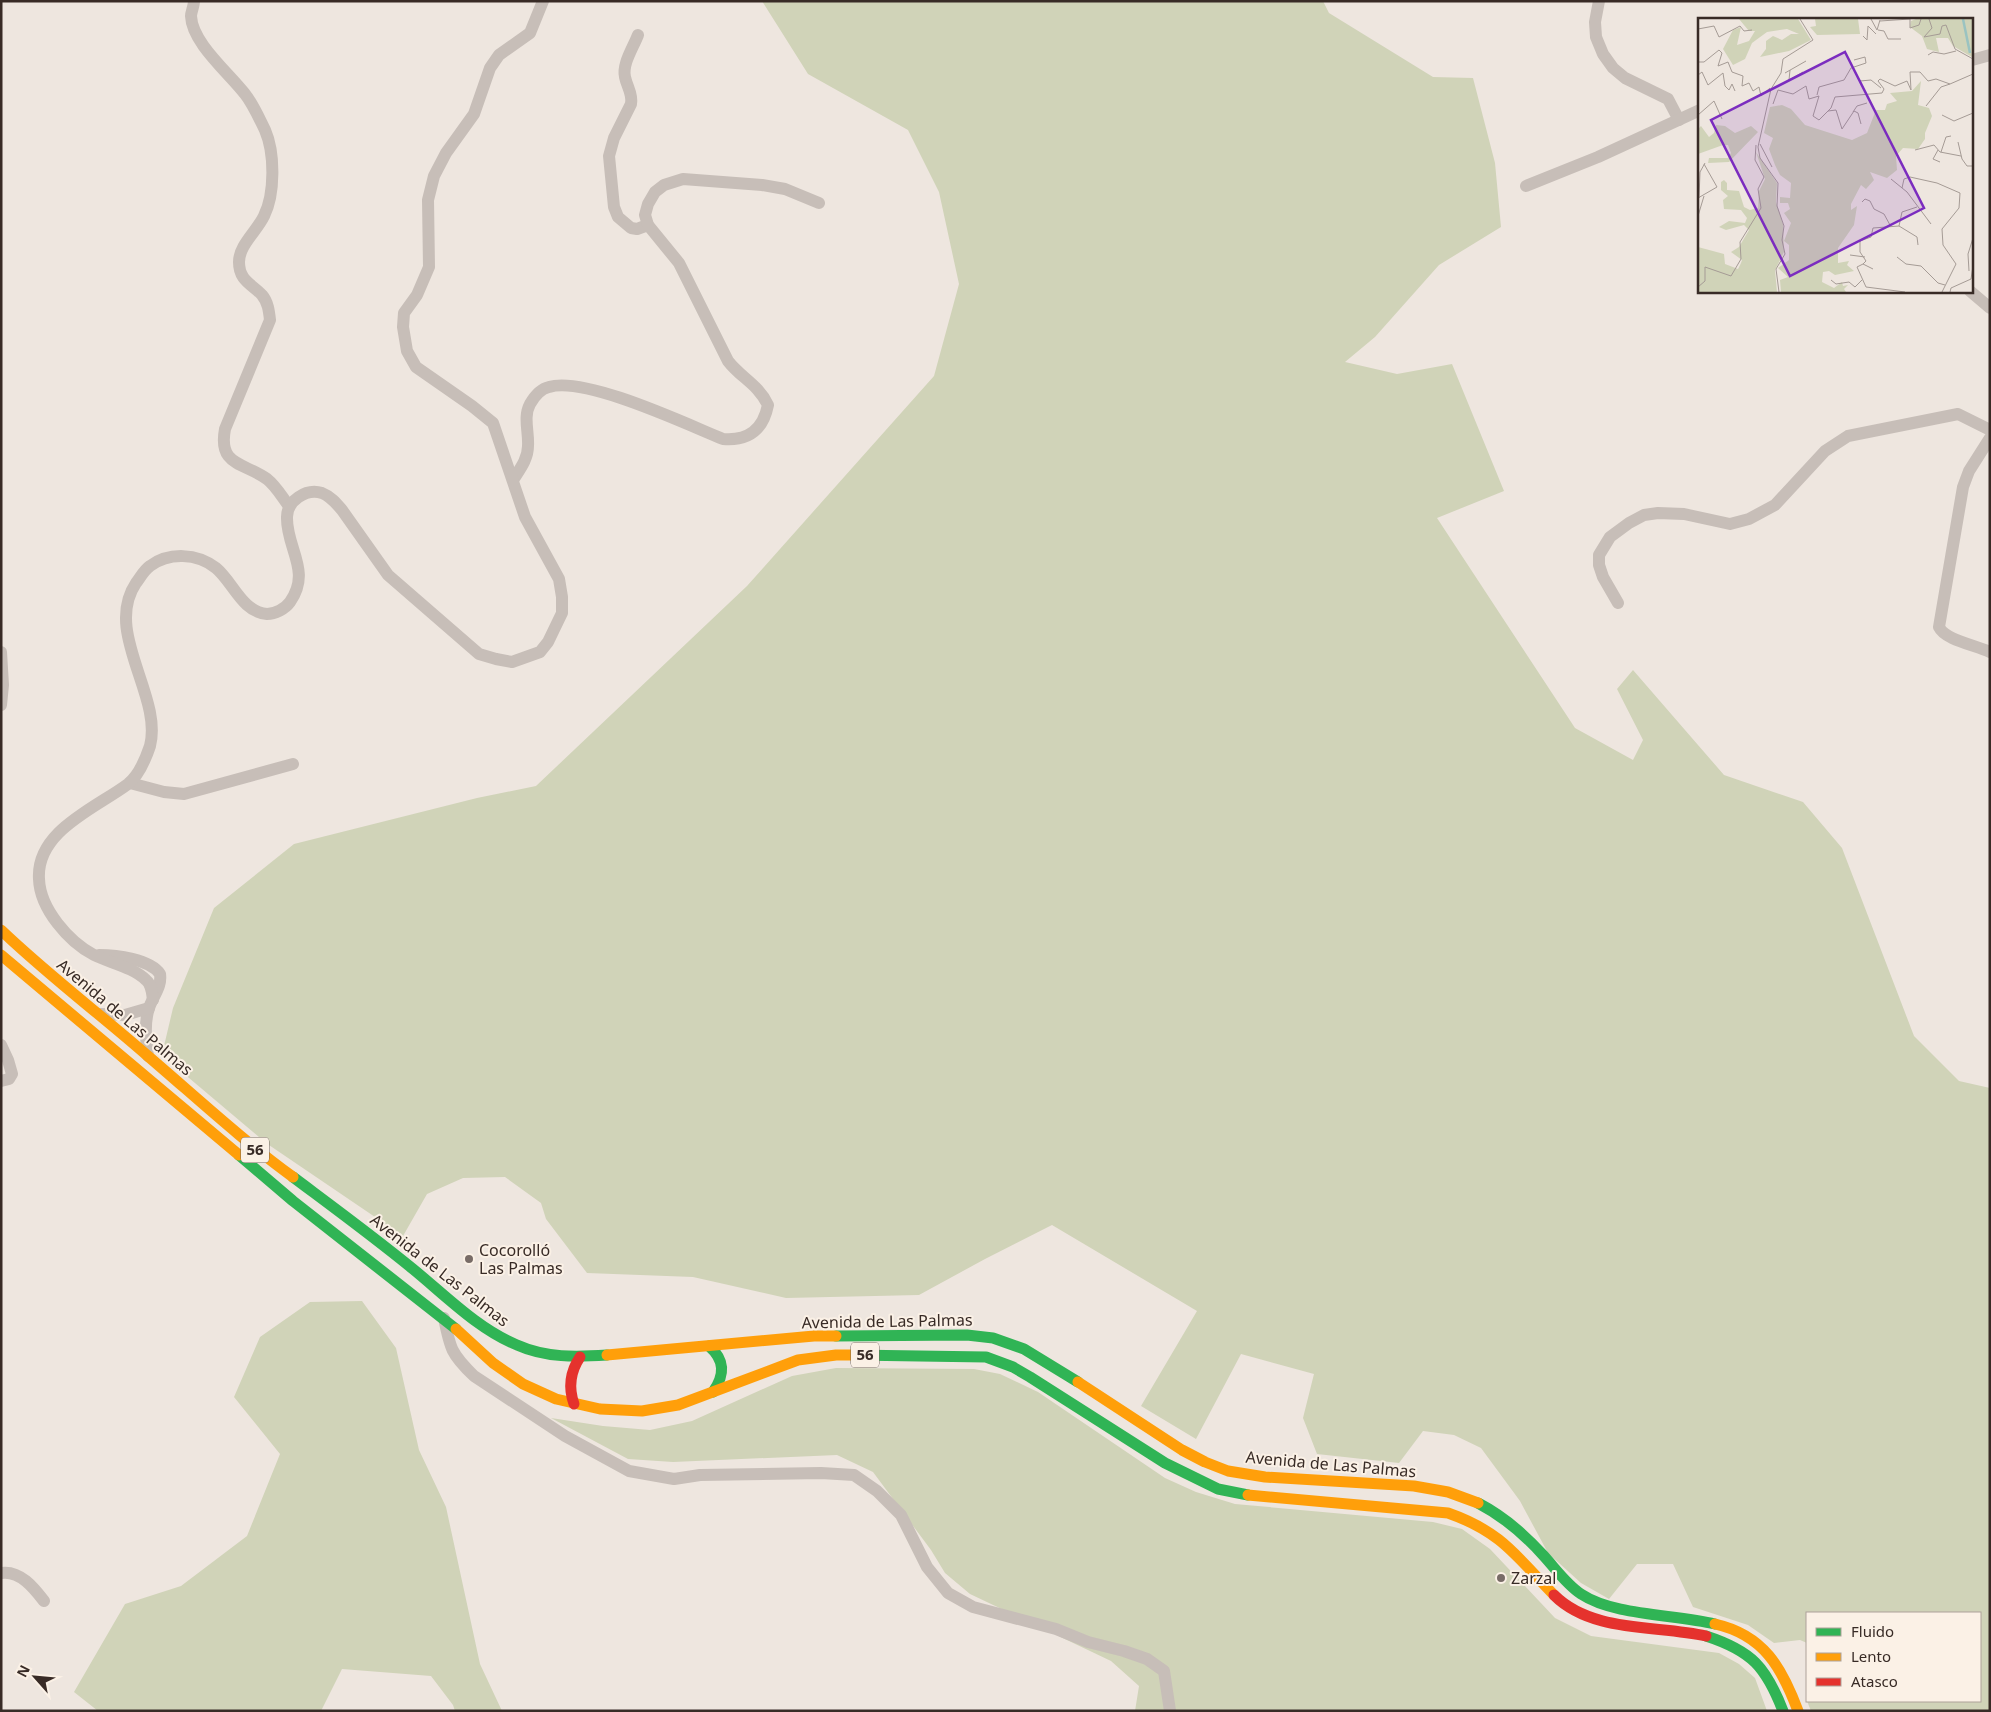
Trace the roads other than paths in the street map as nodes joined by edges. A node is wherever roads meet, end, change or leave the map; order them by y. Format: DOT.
graph roads {
  1 [pos="194,1"];
  2 [pos="543,1"];
  3 [pos="1599,1"];
  4 [pos="638,35"];
  5 [pos="1990,54"];
  6 [pos="1974,59"];
  7 [pos="1698,111"];
  8 [pos="1678,120"];
  9 [pos="1526,186"];
  10 [pos="819,203"];
  11 [pos="648,225"];
  12 [pos="1971,292"];
  13 [pos="1990,308"];
  14 [pos="1990,430"];
  15 [pos="1990,438"];
  16 [pos="513,480"];
  17 [pos="289,506"];
  18 [pos="1618,603"];
  19 [pos="1,652"];
  20 [pos="1990,652"];
  21 [pos="1,705"];
  22 [pos="292,764"];
  23 [pos="130,783"];
  24 [pos="1,930"];
  25 [pos="1,955"];
  26 [pos="151,1004"];
  27 [pos="100,1014"];
  28 [pos="1,1045"];
  29 [pos="148,1056"];
  30 [pos="1,1080"];
  31 [pos="444,1318"];
  32 [pos="709,1346"];
  33 [pos="580,1357"];
  34 [pos="713,1392"];
  35 [pos="574,1404"];
  36 [pos="1,1572"];
  37 [pos="44,1601"];
  38 [pos="1170,1711"];
  39 [pos="1783,1711"];
  40 [pos="1798,1711"];
  1 -- 17 [label="street"];
  2 -- 16 [label="street"];
  3 -- 8 [label="street"];
  4 -- 11 [label="street"];
  5 -- 6 [label="street"];
  7 -- 8 [label="street"];
  8 -- 9 [label="street"];
  10 -- 11 [label="street"];
  11 -- 16 [label="street"];
  12 -- 13 [label="street"];
  14 -- 18 [label="street"];
  15 -- 20 [label="street"];
  16 -- 17 [label="street"];
  17 -- 23 [label="street"];
  19 -- 21 [label="street"];
  22 -- 23 [label="street"];
  23 -- 26 [label="street"];
  24 -- 27 [label="main road, Avenida de Las Palmas / 56"];
  25 -- 31 [label="main road, Avenida de Las Palmas / 56"];
  26 -- 27 [label="street"];
  26 -- 29 [label="street"];
  27 -- 29 [label="main road, Avenida de Las Palmas / 56"];
  28 -- 30 [label="street"];
  29 -- 33 [label="main road, Avenida de Las Palmas / 56"];
  31 -- 35 [label="main road, Avenida de Las Palmas / 56"];
  31 -- 38 [label="street"];
  32 -- 33 [label="main road, Avenida de Las Palmas / 56"];
  32 -- 34 [label="main road"];
  32 -- 40 [label="main road, Avenida de Las Palmas / 56"];
  33 -- 35 [label="main road"];
  34 -- 35 [label="main road, Avenida de Las Palmas / 56"];
  34 -- 39 [label="main road, Avenida de Las Palmas / 56"];
  36 -- 37 [label="street"];
}
